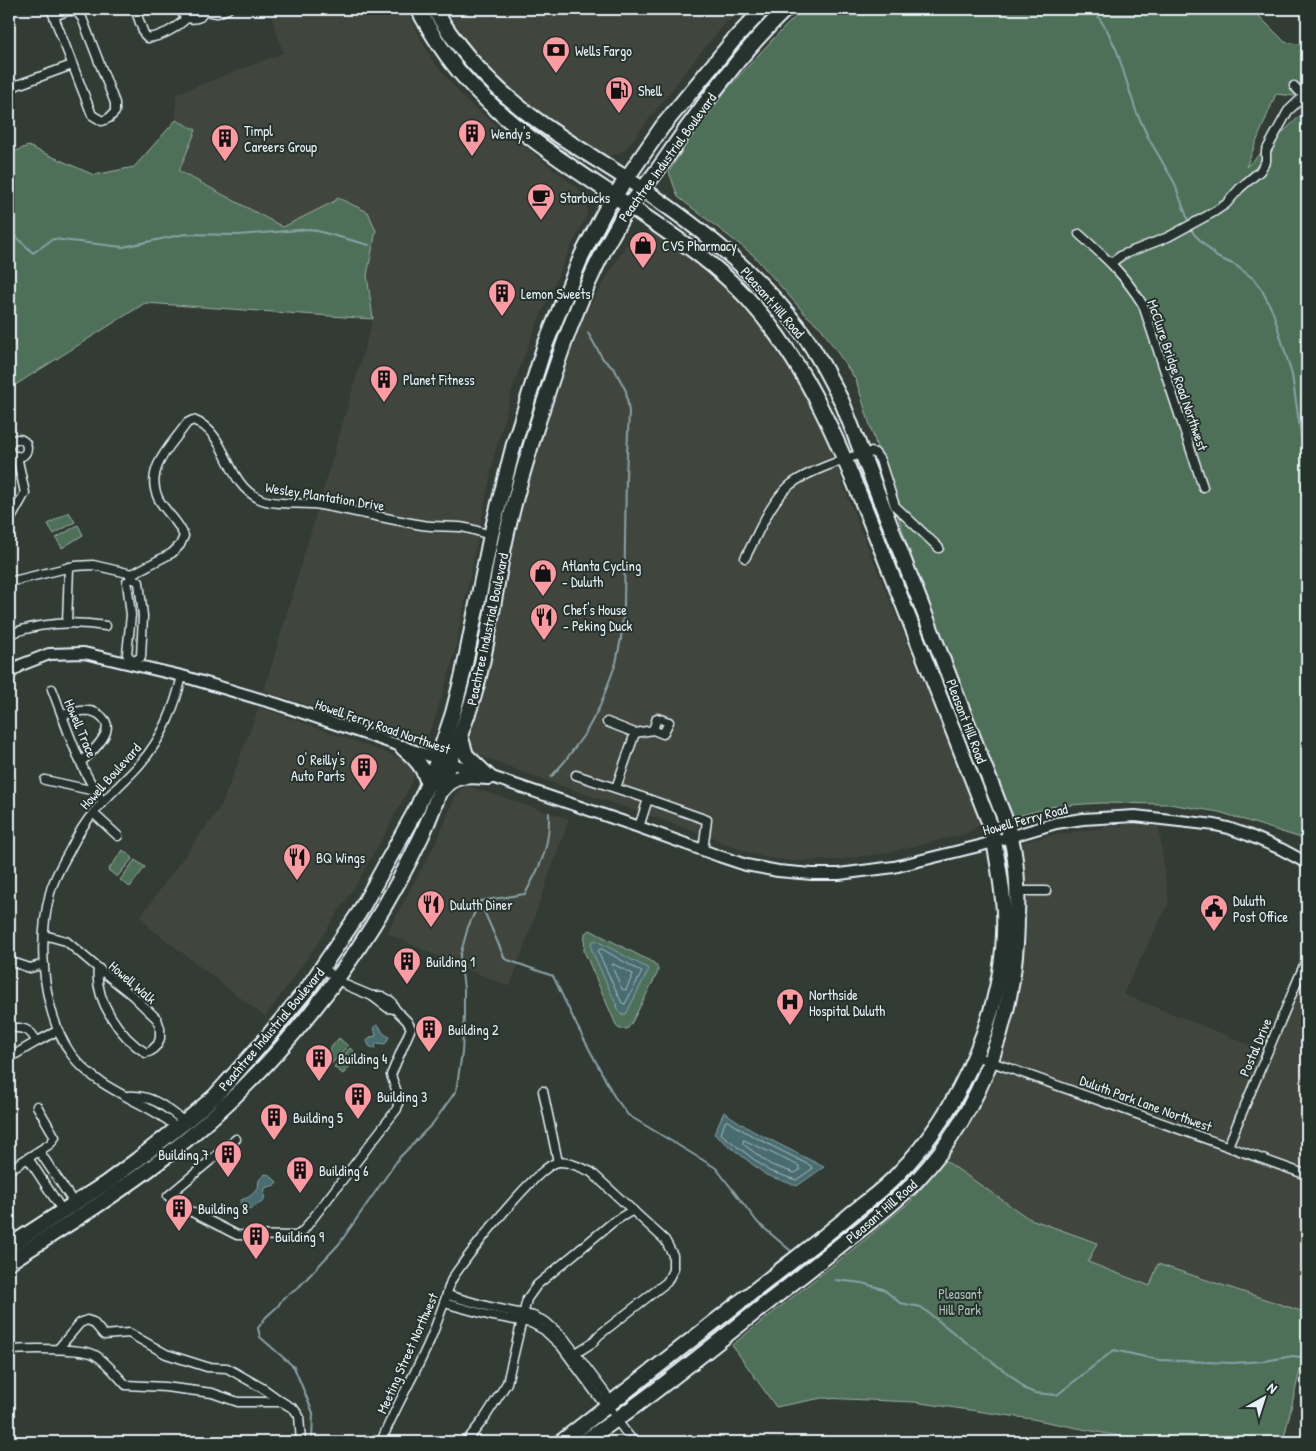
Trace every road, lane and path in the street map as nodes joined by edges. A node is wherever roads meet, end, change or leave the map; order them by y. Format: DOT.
graph roads {
  1 [pos="135,9"];
  2 [pos="180,9"];
  3 [pos="228,9"];
  4 [pos="418,9"];
  5 [pos="434,9"];
  6 [pos="763,9"];
  7 [pos="786,9"];
  8 [pos="206,10"];
  9 [pos="52,13"];
  10 [pos="187,18"];
  11 [pos="72,65"];
  12 [pos="1294,86"];
  13 [pos="9,88"];
  14 [pos="1306,96"];
  15 [pos="627,178"];
  16 [pos="643,189"];
  17 [pos="614,195"];
  18 [pos="630,206"];
  19 [pos="1080,234"];
  20 [pos="1111,263"];
  21 [pos="862,454"];
  22 [pos="17,456"];
  23 [pos="845,460"];
  24 [pos="1203,487"];
  25 [pos="9,522"];
  26 [pos="491,535"];
  27 [pos="506,539"];
  28 [pos="939,548"];
  29 [pos="746,558"];
  30 [pos="69,567"];
  31 [pos="132,576"];
  32 [pos="9,582"];
  33 [pos="68,623"];
  34 [pos="106,626"];
  35 [pos="130,628"];
  36 [pos="143,628"];
  37 [pos="9,634"];
  38 [pos="132,663"];
  39 [pos="9,674"];
  40 [pos="182,676"];
  41 [pos="52,689"];
  42 [pos="62,715"];
  43 [pos="608,722"];
  44 [pos="653,730"];
  45 [pos="635,733"];
  46 [pos="460,735"];
  47 [pos="403,748"];
  48 [pos="444,761"];
  49 [pos="81,762"];
  50 [pos="576,775"];
  51 [pos="489,777"];
  52 [pos="45,780"];
  53 [pos="428,784"];
  54 [pos="616,788"];
  55 [pos="95,791"];
  56 [pos="438,795"];
  57 [pos="648,799"];
  58 [pos="103,802"];
  59 [pos="93,813"];
  60 [pos="639,827"];
  61 [pos="118,836"];
  62 [pos="1010,836"];
  63 [pos="994,841"];
  64 [pos="703,850"];
  65 [pos="1307,863"];
  66 [pos="746,864"];
  67 [pos="1018,891"];
  68 [pos="1046,892"];
  69 [pos="44,935"];
  70 [pos="1307,958"];
  71 [pos="9,961"];
  72 [pos="44,964"];
  73 [pos="98,968"];
  74 [pos="322,968"];
  75 [pos="336,978"];
  76 [pos="9,1028"];
  77 [pos="59,1030"];
  78 [pos="36,1042"];
  79 [pos="975,1056"];
  80 [pos="9,1058"];
  81 [pos="991,1062"];
  82 [pos="543,1091"];
  83 [pos="37,1106"];
  84 [pos="187,1130"];
  85 [pos="236,1139"];
  86 [pos="1228,1146"];
  87 [pos="39,1151"];
  88 [pos="28,1158"];
  89 [pos="558,1162"];
  90 [pos="9,1170"];
  91 [pos="1307,1175"];
  92 [pos="68,1206"];
  93 [pos="634,1210"];
  94 [pos="9,1246"];
  95 [pos="9,1262"];
  96 [pos="445,1299"];
  97 [pos="522,1318"];
  98 [pos="58,1350"];
  99 [pos="9,1351"];
  100 [pos="576,1353"];
  101 [pos="282,1402"];
  102 [pos="609,1404"];
  103 [pos="616,1420"];
  104 [pos="301,1442"];
  105 [pos="381,1442"];
  106 [pos="466,1442"];
  107 [pos="561,1442"];
  108 [pos="583,1442"];
  109 [pos="634,1442"];
  1 -- 10 [label="street"];
  2 -- 10 [label="street"];
  3 -- 8 [label="street"];
  4 -- 17 [label="highway, Pleasant Hill Road"];
  5 -- 15 [label="highway, Pleasant Hill Road"];
  6 -- 15 [label="highway, Peachtree Industrial Boulevard"];
  7 -- 16 [label="highway, Peachtree Industrial Boulevard"];
  8 -- 10 [label="street"];
  9 -- 11 [label="street"];
  9 -- 11 [label="street"];
  11 -- 13 [label="street"];
  12 -- 14 [label="street"];
  14 -- 20 [label="street"];
  15 -- 16 [label="highway, Pleasant Hill Road"];
  15 -- 17 [label="highway, Peachtree Industrial Boulevard"];
  16 -- 18 [label="highway, Peachtree Industrial Boulevard"];
  16 -- 21 [label="highway, Pleasant Hill Road"];
  17 -- 18 [label="highway, Pleasant Hill Road"];
  17 -- 26 [label="highway, Peachtree Industrial Boulevard"];
  18 -- 23 [label="highway, Pleasant Hill Road"];
  18 -- 27 [label="highway, Peachtree Industrial Boulevard"];
  19 -- 20 [label="street, McClure Bridge Road Northwest"];
  20 -- 24 [label="street, McClure Bridge Road Northwest"];
  21 -- 23 [label="street"];
  21 -- 28 [label="street"];
  21 -- 62 [label="highway, Pleasant Hill Road"];
  22 -- 25 [label="street"];
  23 -- 29 [label="street"];
  23 -- 63 [label="highway, Pleasant Hill Road"];
  26 -- 27 [label="street"];
  26 -- 31 [label="street, Wesley Plantation Drive"];
  26 -- 48 [label="highway, Peachtree Industrial Boulevard"];
  27 -- 46 [label="highway, Peachtree Industrial Boulevard"];
  30 -- 31 [label="street"];
  30 -- 32 [label="street"];
  30 -- 33 [label="street"];
  31 -- 35 [label="street"];
  31 -- 36 [label="street"];
  33 -- 34 [label="street"];
  33 -- 37 [label="street"];
  35 -- 36 [label="street"];
  35 -- 38 [label="street"];
  36 -- 38 [label="street"];
  38 -- 39 [label="street, Howell Ferry Road Northwest"];
  38 -- 40 [label="street, Howell Ferry Road Northwest"];
  40 -- 47 [label="street, Howell Ferry Road Northwest"];
  40 -- 58 [label="street, Howell Boulevard"];
  41 -- 42 [label="street, Howell Trace"];
  42 -- 49 [label="street, Howell Trace"];
  42 -- 49 [label="street"];
  43 -- 45 [label="street"];
  44 -- 45 [label="street"];
  45 -- 54 [label="street"];
  46 -- 48 [label="highway, Peachtree Industrial Boulevard"];
  46 -- 51 [label="highway"];
  47 -- 48 [label="street, Howell Ferry Road Northwest"];
  47 -- 53 [label="highway"];
  48 -- 51 [label="street, Howell Ferry Road Northwest"];
  48 -- 53 [label="highway, Peachtree Industrial Boulevard"];
  48 -- 56 [label="highway, Peachtree Industrial Boulevard"];
  49 -- 55 [label="street, Howell Trace"];
  50 -- 54 [label="street"];
  51 -- 56 [label="highway"];
  51 -- 60 [label="street, Howell Ferry Road Northwest"];
  52 -- 55 [label="street"];
  53 -- 74 [label="highway, Peachtree Industrial Boulevard"];
  54 -- 57 [label="street"];
  55 -- 58 [label="street, Howell Trace"];
  56 -- 75 [label="highway, Peachtree Industrial Boulevard"];
  57 -- 60 [label="street"];
  57 -- 64 [label="street"];
  58 -- 59 [label="street, Howell Boulevard"];
  59 -- 61 [label="street"];
  59 -- 69 [label="street, Howell Boulevard"];
  60 -- 64 [label="street, Howell Ferry Road Northwest"];
  62 -- 63 [label="street, Howell Ferry Road"];
  62 -- 65 [label="street, Howell Ferry Road"];
  62 -- 67 [label="highway, Pleasant Hill Road"];
  63 -- 66 [label="street, Howell Ferry Road"];
  63 -- 79 [label="highway, Pleasant Hill Road"];
  64 -- 66 [label="street, Howell Ferry Road Northwest"];
  67 -- 68 [label="street"];
  67 -- 81 [label="highway, Pleasant Hill Road"];
  69 -- 72 [label="street, Howell Boulevard"];
  69 -- 73 [label="street, Howell Walk"];
  70 -- 86 [label="street, Postal Drive"];
  71 -- 72 [label="street"];
  72 -- 77 [label="street, Howell Boulevard"];
  73 -- 73 [label="street, Howell Walk"];
  74 -- 75 [label="street"];
  74 -- 84 [label="highway, Peachtree Industrial Boulevard"];
  75 -- 84 [label="highway, Peachtree Industrial Boulevard"];
  75 -- 85 [label="street"];
  76 -- 78 [label="street"];
  77 -- 78 [label="street"];
  77 -- 84 [label="street, Howell Boulevard"];
  78 -- 80 [label="street"];
  79 -- 81 [label="street, Duluth Park Lane Northwest"];
  79 -- 102 [label="highway, Pleasant Hill Road"];
  81 -- 86 [label="street, Duluth Park Lane Northwest"];
  81 -- 103 [label="highway, Pleasant Hill Road"];
  82 -- 89 [label="street"];
  83 -- 87 [label="street"];
  84 -- 92 [label="highway, Peachtree Industrial Boulevard"];
  84 -- 95 [label="highway, Peachtree Industrial Boulevard"];
  86 -- 91 [label="street, Duluth Park Lane Northwest"];
  87 -- 88 [label="street"];
  87 -- 92 [label="street"];
  88 -- 90 [label="street"];
  88 -- 92 [label="street"];
  89 -- 93 [label="street"];
  89 -- 96 [label="street, Meeting Street Northwest"];
  92 -- 94 [label="highway, Peachtree Industrial Boulevard"];
  93 -- 97 [label="street"];
  93 -- 100 [label="street"];
  96 -- 97 [label="street"];
  96 -- 105 [label="street, Meeting Street Northwest"];
  97 -- 100 [label="street"];
  97 -- 102 [label="street"];
  97 -- 106 [label="street"];
  98 -- 99 [label="street"];
  98 -- 101 [label="street"];
  98 -- 101 [label="street"];
  100 -- 102 [label="street"];
  101 -- 104 [label="street"];
  102 -- 103 [label="street"];
  102 -- 107 [label="highway, Pleasant Hill Road"];
  103 -- 108 [label="highway, Pleasant Hill Road"];
  103 -- 109 [label="street"];
}
